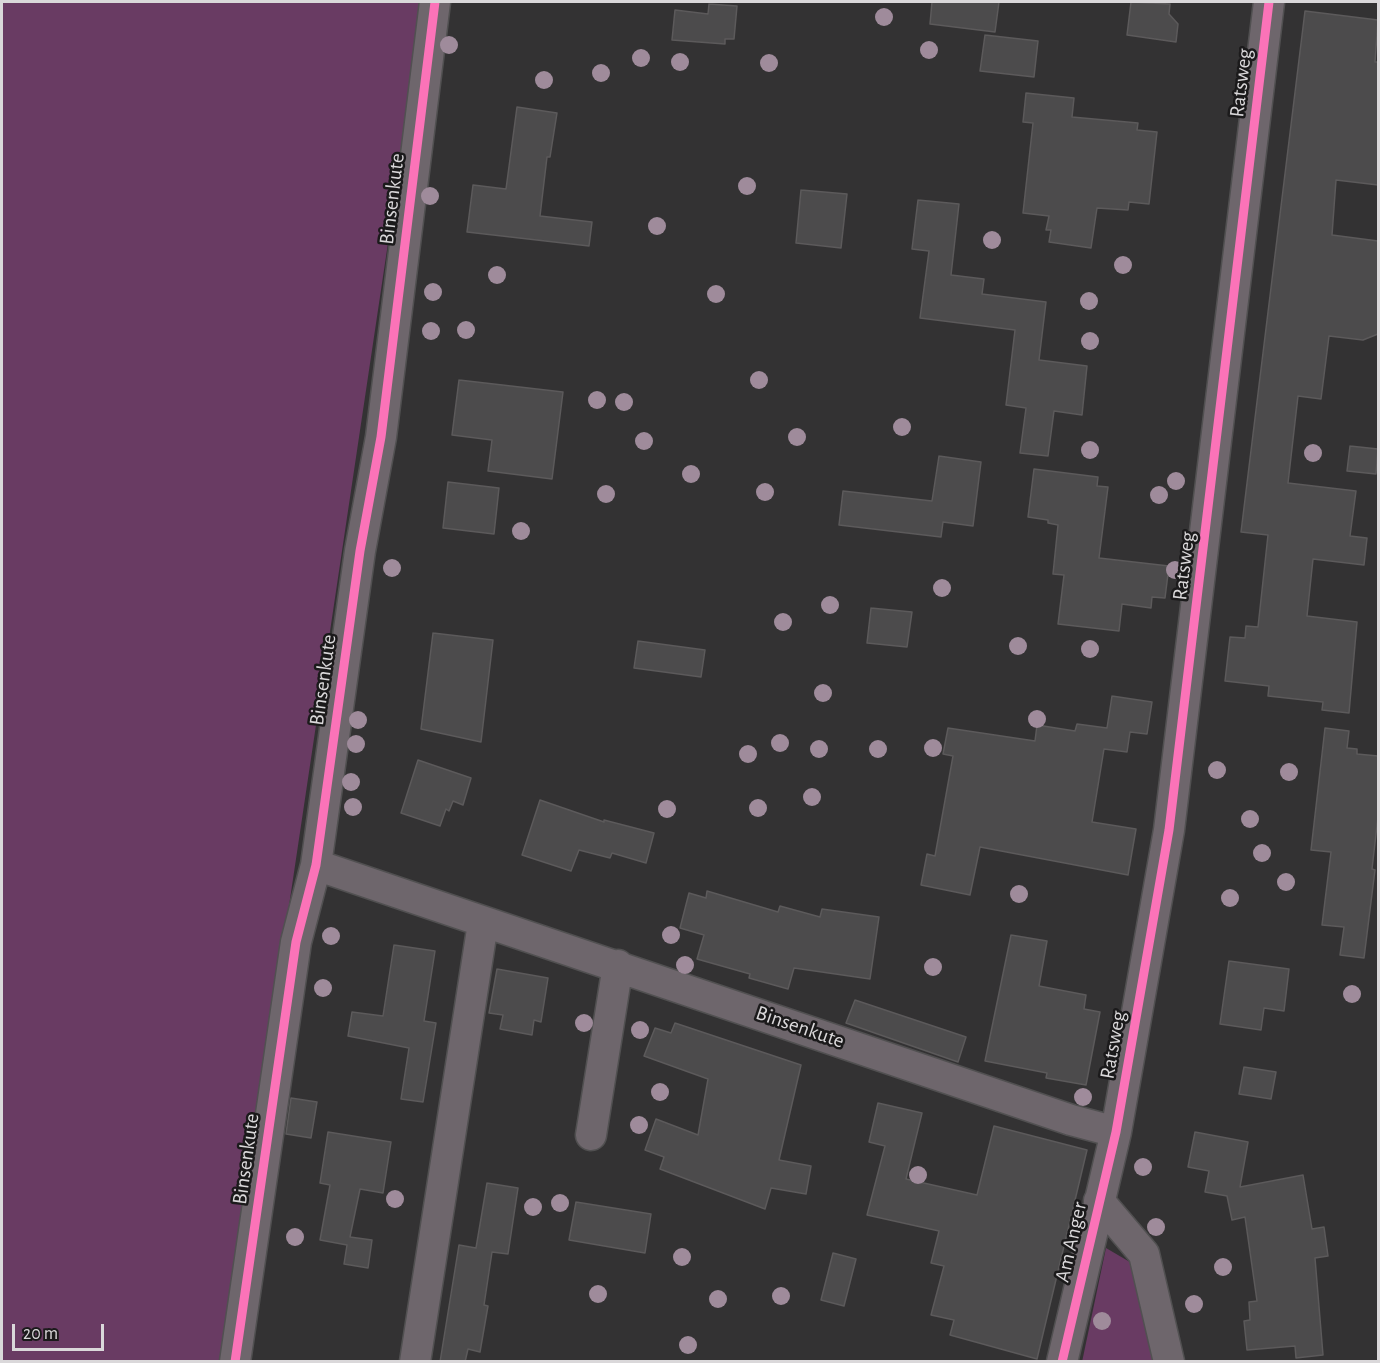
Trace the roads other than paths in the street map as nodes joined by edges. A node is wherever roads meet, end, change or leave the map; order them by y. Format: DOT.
graph roads {
  1 [pos="435,2"];
  2 [pos="1269,2"];
  3 [pos="316,865"];
  4 [pos="483,923"];
  5 [pos="618,965"];
  6 [pos="1116,1132"];
  7 [pos="591,1135"];
  8 [pos="1099,1201"];
  9 [pos="235,1362"];
  10 [pos="415,1362"];
  11 [pos="1062,1362"];
  12 [pos="1169,1362"];
  1 -- 3 [label="street, Binsenkute"];
  2 -- 6 [label="street, Ratsweg"];
  3 -- 4 [label="street, Binsenkute"];
  3 -- 9 [label="street, Binsenkute"];
  4 -- 5 [label="street, Binsenkute"];
  4 -- 10 [label="street"];
  5 -- 6 [label="street, Binsenkute"];
  5 -- 7 [label="street"];
  6 -- 8 [label="street, Am Anger"];
  8 -- 11 [label="street, Am Anger"];
  8 -- 12 [label="street, Am Anger"];
}
